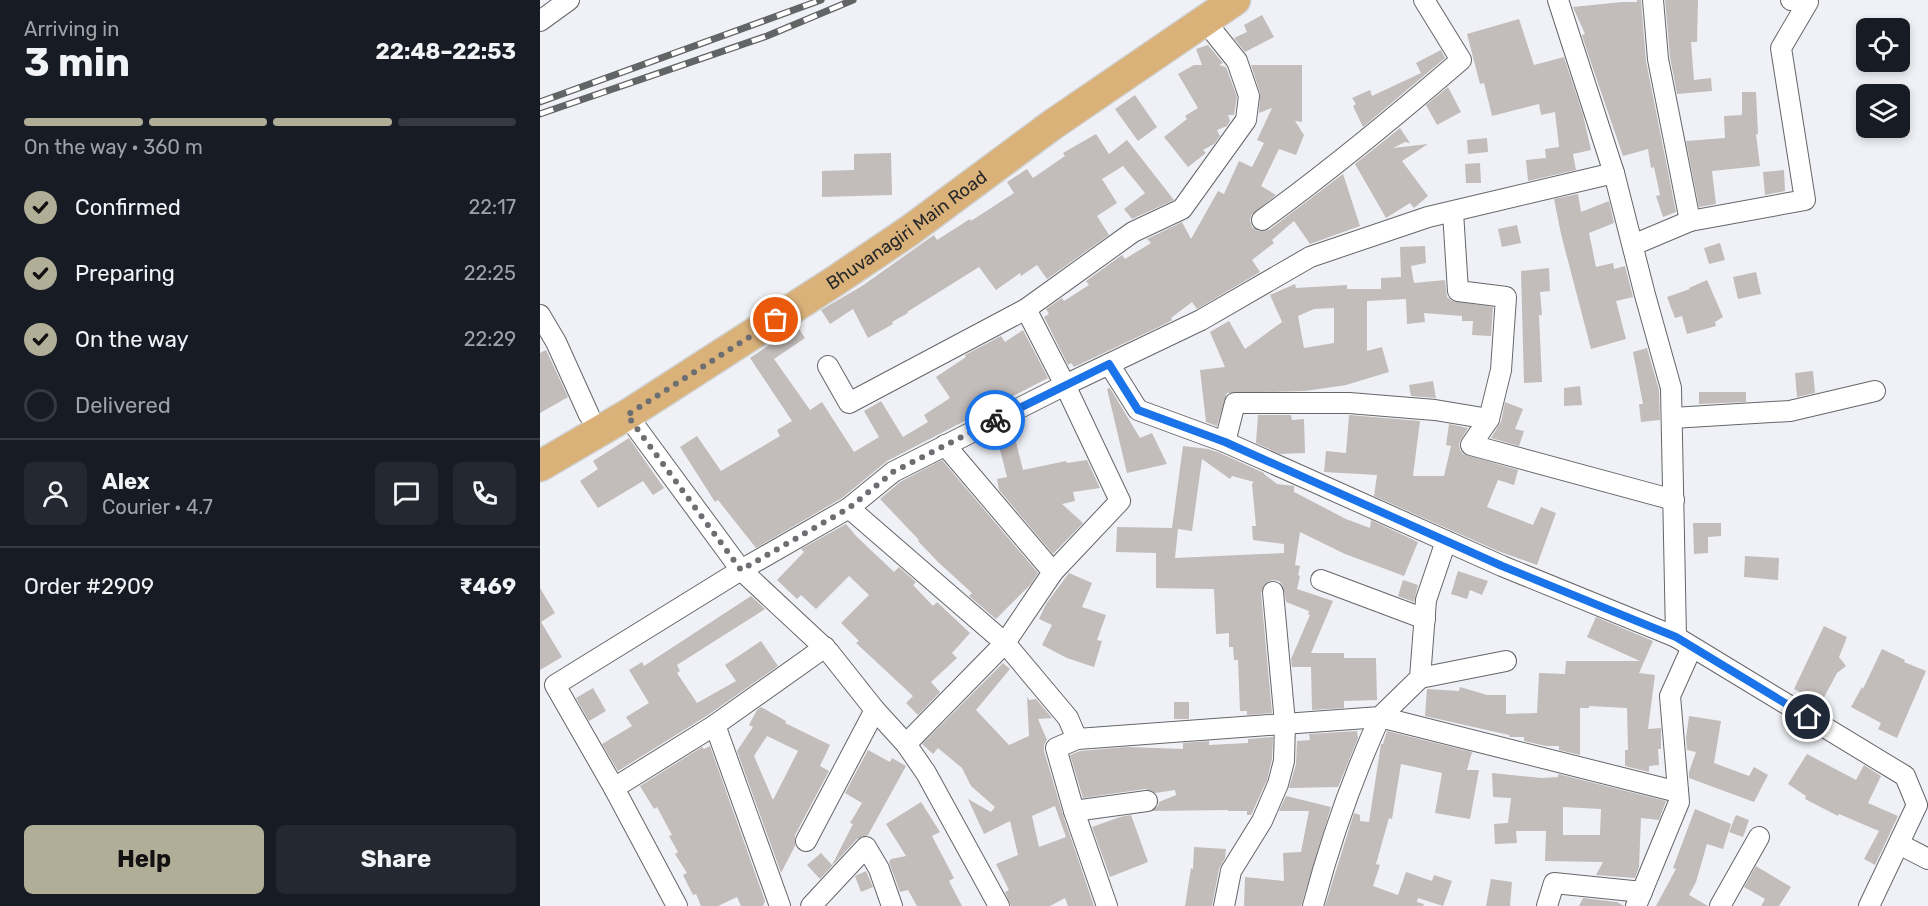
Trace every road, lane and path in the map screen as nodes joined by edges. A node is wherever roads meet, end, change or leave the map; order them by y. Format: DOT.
graph roads {
  1 [pos="568,0"];
  2 [pos="1235,0"];
  3 [pos="1424,0"];
  4 [pos="1558,0"];
  5 [pos="1653,0"];
  6 [pos="1791,0"];
  7 [pos="1206,10"];
  8 [pos="540,21"];
  9 [pos="1614,173"];
  10 [pos="1453,212"];
  11 [pos="1262,220"];
  12 [pos="1690,221"];
  13 [pos="1632,245"];
  14 [pos="1026,309"];
  15 [pos="540,315"];
  16 [pos="1109,364"];
  17 [pos="828,366"];
  18 [pos="1065,385"];
  19 [pos="1875,391"];
  20 [pos="589,415"];
  21 [pos="627,415"];
  22 [pos="1672,418"];
  23 [pos="1489,419"];
  24 [pos="1225,442"];
  25 [pos="540,444"];
  26 [pos="945,445"];
  27 [pos="540,466"];
  28 [pos="1674,500"];
  29 [pos="849,508"];
  30 [pos="1446,541"];
  31 [pos="741,570"];
  32 [pos="1053,572"];
  33 [pos="1321,580"];
  34 [pos="1273,592"];
  35 [pos="1425,618"];
  36 [pos="1684,642"];
  37 [pos="1005,643"];
  38 [pos="825,647"];
  39 [pos="1506,661"];
  40 [pos="1420,678"];
  41 [pos="548,687"];
  42 [pos="875,710"];
  43 [pos="1380,717"];
  44 [pos="1285,723"];
  45 [pos="716,725"];
  46 [pos="1077,739"];
  47 [pos="906,744"];
  48 [pos="614,788"];
  49 [pos="1678,792"];
  50 [pos="1147,801"];
  51 [pos="1074,811"];
  52 [pos="1759,837"];
  53 [pos="806,842"];
  54 [pos="1899,844"];
  55 [pos="1928,859"];
  56 [pos="1641,901"];
  57 [pos="677,906"];
  58 [pos="780,906"];
  59 [pos="811,906"];
  60 [pos="892,906"];
  61 [pos="999,906"];
  62 [pos="1107,906"];
  63 [pos="1224,906"];
  64 [pos="1313,906"];
  65 [pos="1547,906"];
  66 [pos="1720,906"];
  67 [pos="1869,906"];
  1 -- 8 [label="street"];
  2 -- 7 [label="main road, Bhuvanagiri Main Road"];
  3 -- 11 [label="street"];
  4 -- 9 [label="street"];
  5 -- 12 [label="street"];
  6 -- 12 [label="street"];
  7 -- 14 [label="street"];
  7 -- 20 [label="main road, Bhuvanagiri Main Road"];
  7 -- 21 [label="main road, Bhuvanagiri Main Road"];
  9 -- 10 [label="street"];
  9 -- 13 [label="street"];
  10 -- 16 [label="street"];
  10 -- 23 [label="street"];
  12 -- 13 [label="street"];
  13 -- 22 [label="street"];
  14 -- 17 [label="street"];
  14 -- 18 [label="street"];
  15 -- 20 [label="street"];
  16 -- 18 [label="street"];
  16 -- 24 [label="street"];
  18 -- 26 [label="street"];
  18 -- 32 [label="street"];
  19 -- 22 [label="street"];
  20 -- 25 [label="main road, Bhuvanagiri Main Road"];
  21 -- 27 [label="main road, Bhuvanagiri Main Road"];
  21 -- 31 [label="street"];
  22 -- 28 [label="street"];
  23 -- 24 [label="street"];
  23 -- 28 [label="street"];
  24 -- 30 [label="street"];
  26 -- 29 [label="street"];
  26 -- 32 [label="street"];
  28 -- 36 [label="street"];
  29 -- 31 [label="street"];
  29 -- 37 [label="street"];
  30 -- 35 [label="street"];
  30 -- 36 [label="street"];
  31 -- 38 [label="street"];
  31 -- 41 [label="street"];
  32 -- 37 [label="street"];
  33 -- 35 [label="street"];
  34 -- 44 [label="street"];
  35 -- 40 [label="street"];
  36 -- 49 [label="street"];
  36 -- 54 [label="street"];
  37 -- 46 [label="street"];
  37 -- 47 [label="street"];
  38 -- 42 [label="street"];
  38 -- 45 [label="street"];
  39 -- 40 [label="street"];
  40 -- 43 [label="street"];
  41 -- 48 [label="street"];
  42 -- 47 [label="street"];
  42 -- 53 [label="street"];
  43 -- 44 [label="street"];
  43 -- 49 [label="street"];
  43 -- 64 [label="street"];
  44 -- 46 [label="street"];
  44 -- 63 [label="street"];
  45 -- 48 [label="street"];
  45 -- 58 [label="street"];
  46 -- 51 [label="street"];
  47 -- 61 [label="street"];
  48 -- 57 [label="street"];
  49 -- 56 [label="street"];
  50 -- 51 [label="street"];
  51 -- 62 [label="street"];
  52 -- 66 [label="street"];
  54 -- 55 [label="street"];
  54 -- 67 [label="street"];
  56 -- 65 [label="street"];
  59 -- 60 [label="street"];
}
